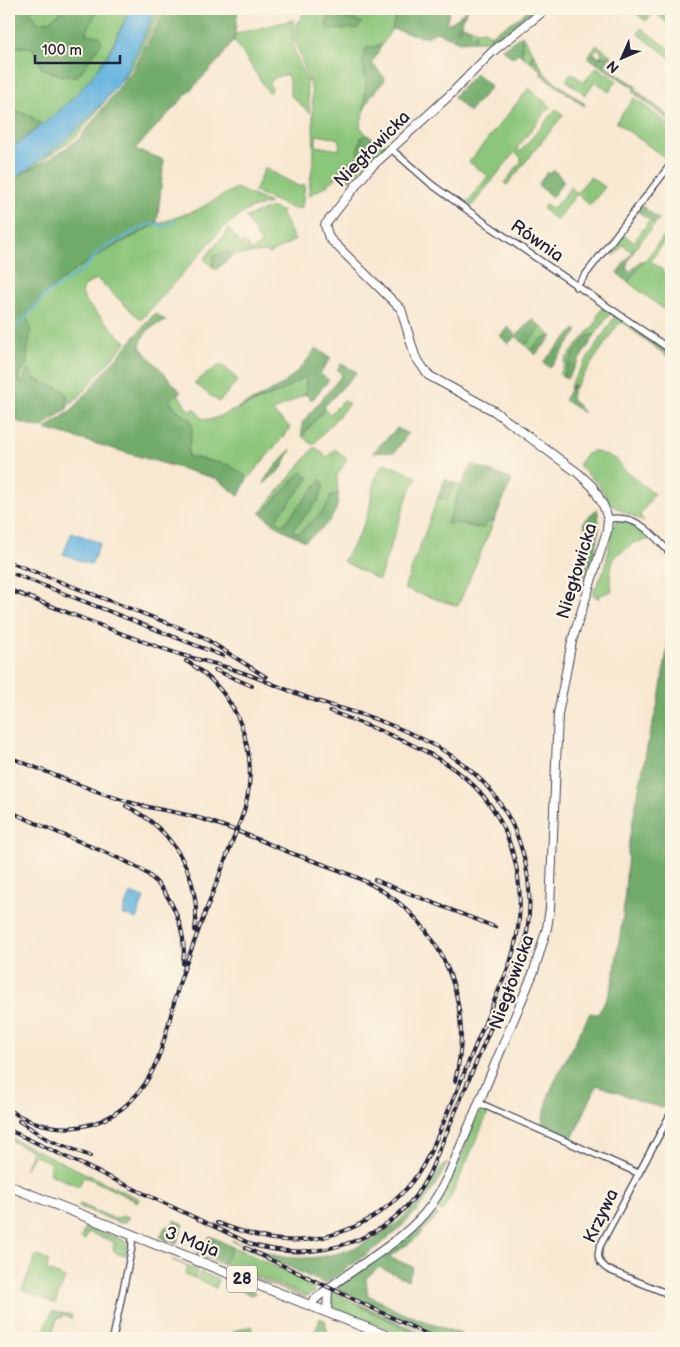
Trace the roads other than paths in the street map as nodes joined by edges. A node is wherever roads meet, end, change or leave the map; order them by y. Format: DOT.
graph roads {
  1 [pos="546,9"];
  2 [pos="390,148"];
  3 [pos="671,164"];
  4 [pos="576,287"];
  5 [pos="671,350"];
  6 [pos="608,519"];
  7 [pos="670,551"];
  8 [pos="479,1103"];
  9 [pos="671,1113"];
  10 [pos="638,1173"];
  11 [pos="9,1187"];
  12 [pos="132,1236"];
  13 [pos="328,1290"];
  14 [pos="671,1295"];
  15 [pos="309,1304"];
  16 [pos="327,1312"];
  17 [pos="113,1338"];
  18 [pos="392,1338"];
  1 -- 2 [label="street, Niegłowicka"];
  2 -- 4 [label="street, Równia"];
  2 -- 6 [label="street, Niegłowicka"];
  3 -- 4 [label="street"];
  4 -- 5 [label="street, Równia"];
  6 -- 7 [label="street"];
  6 -- 8 [label="street, Niegłowicka"];
  8 -- 10 [label="street"];
  8 -- 13 [label="street, Niegłowicka"];
  9 -- 10 [label="street, Krzywa"];
  10 -- 14 [label="street, Krzywa"];
  11 -- 12 [label="main road, 3 Maja / 28"];
  12 -- 15 [label="main road, 3 Maja / 28"];
  12 -- 17 [label="street"];
  13 -- 15 [label="street, Niegłowicka"];
  13 -- 16 [label="street"];
  15 -- 16 [label="main road, 3 Maja / 28"];
  16 -- 18 [label="main road, 3 Maja / 28"];
}
